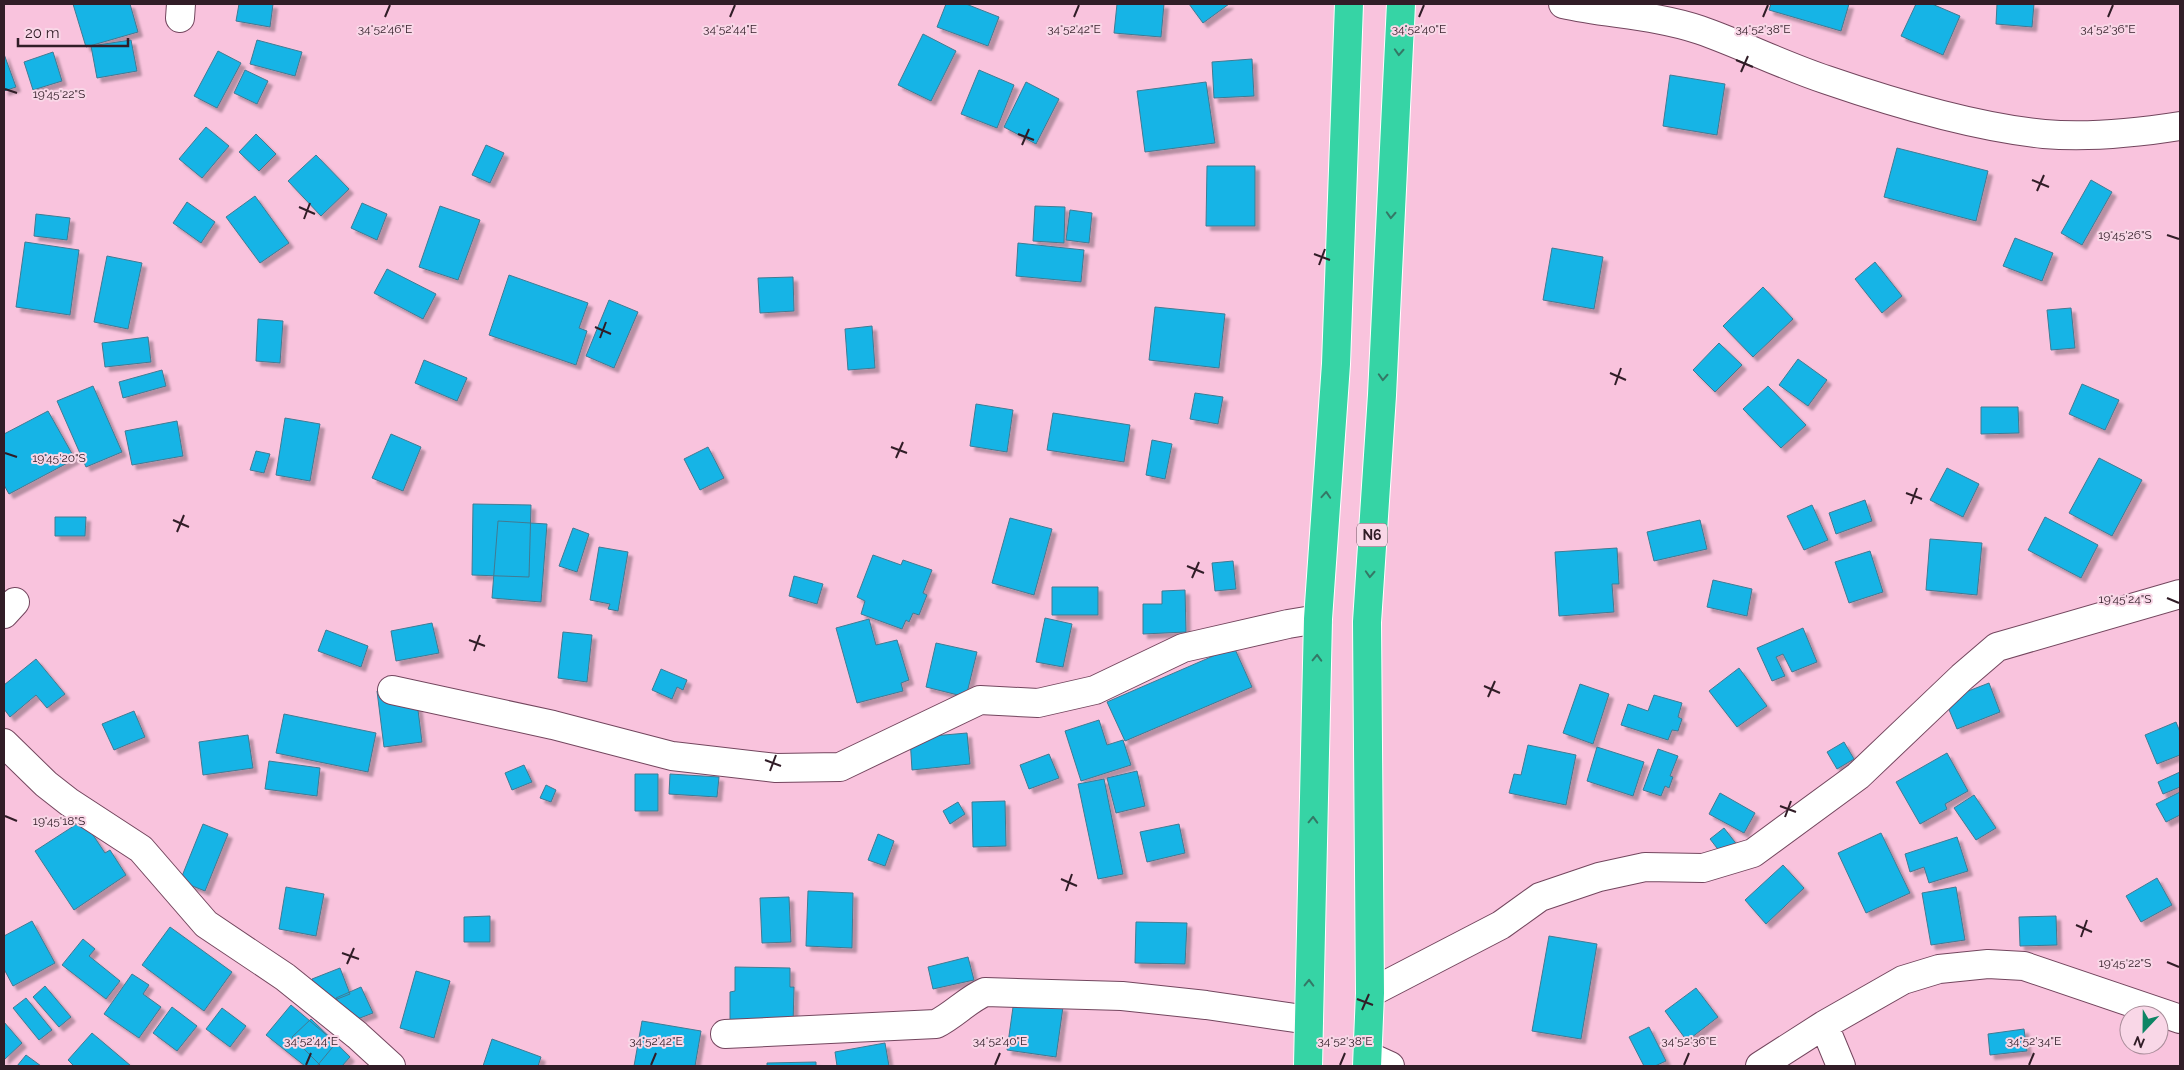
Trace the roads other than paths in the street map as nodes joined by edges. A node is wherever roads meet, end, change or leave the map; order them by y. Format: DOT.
graph roads {
  1 [pos="1349,4"];
  2 [pos="1401,4"];
  3 [pos="1563,4"];
  4 [pos="2180,126"];
  5 [pos="2180,594"];
  6 [pos="1318,619"];
  7 [pos="392,690"];
  8 [pos="4,743"];
  9 [pos="1370,993"];
  10 [pos="2180,1019"];
  11 [pos="1308,1020"];
  12 [pos="1824,1025"];
  13 [pos="725,1034"];
  14 [pos="1375,1063"];
  15 [pos="391,1066"];
  16 [pos="1308,1066"];
  17 [pos="1760,1066"];
  18 [pos="1841,1066"];
  6 -- 1 [label="highway, one-way"];
  2 -- 9 [label="highway, N6, one-way"];
  3 -- 4 [label="street"];
  5 -- 9 [label="street"];
  6 -- 7 [label="street"];
  11 -- 6 [label="highway, one-way"];
  8 -- 15 [label="street"];
  9 -- 14 [label="highway, N6"];
  10 -- 12 [label="street"];
  11 -- 13 [label="street"];
  11 -- 16 [label="highway"];
  12 -- 17 [label="street"];
  12 -- 18 [label="street"];
}
